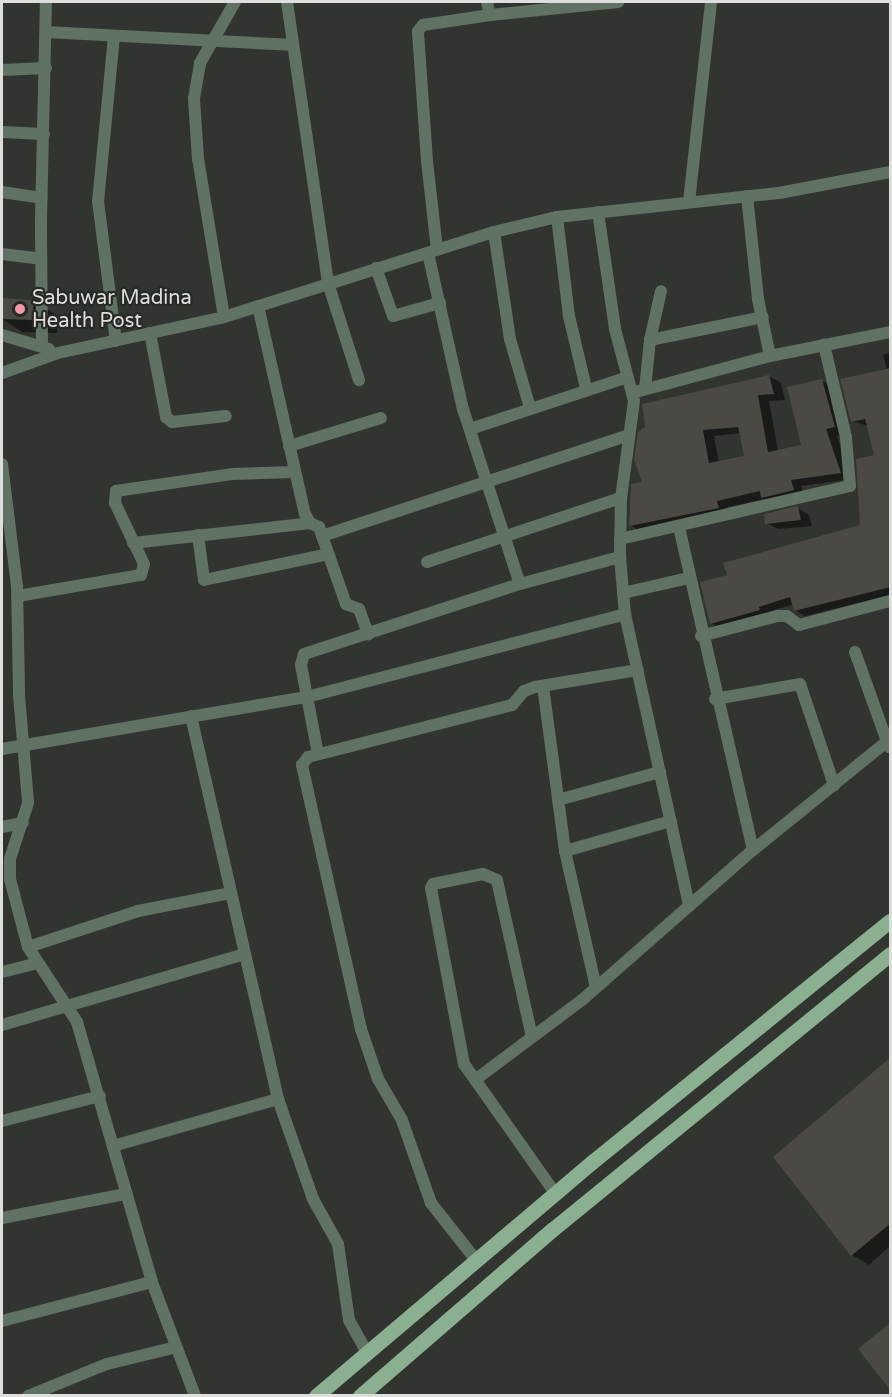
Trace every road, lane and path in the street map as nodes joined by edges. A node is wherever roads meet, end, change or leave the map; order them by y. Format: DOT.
graph roads {
  1 [pos="46,2"];
  2 [pos="235,2"];
  3 [pos="287,2"];
  4 [pos="487,2"];
  5 [pos="618,2"];
  6 [pos="711,2"];
  7 [pos="490,15"];
  8 [pos="46,32"];
  9 [pos="114,36"];
  10 [pos="210,42"];
  11 [pos="291,45"];
  12 [pos="46,68"];
  13 [pos="2,70"];
  14 [pos="2,132"];
  15 [pos="44,134"];
  16 [pos="891,172"];
  17 [pos="2,192"];
  18 [pos="747,196"];
  19 [pos="42,198"];
  20 [pos="690,202"];
  21 [pos="598,212"];
  22 [pos="557,217"];
  23 [pos="494,232"];
  24 [pos="433,251"];
  25 [pos="2,254"];
  26 [pos="41,259"];
  27 [pos="376,268"];
  28 [pos="328,283"];
  29 [pos="661,291"];
  30 [pos="440,303"];
  31 [pos="258,306"];
  32 [pos="224,317"];
  33 [pos="762,317"];
  34 [pos="891,332"];
  35 [pos="150,333"];
  36 [pos="2,335"];
  37 [pos="650,340"];
  38 [pos="116,341"];
  39 [pos="42,345"];
  40 [pos="824,345"];
  41 [pos="58,353"];
  42 [pos="770,356"];
  43 [pos="2,372"];
  44 [pos="628,377"];
  45 [pos="358,380"];
  46 [pos="586,388"];
  47 [pos="645,389"];
  48 [pos="632,393"];
  49 [pos="530,408"];
  50 [pos="226,416"];
  51 [pos="381,418"];
  52 [pos="470,429"];
  53 [pos="627,436"];
  54 [pos="289,446"];
  55 [pos="2,464"];
  56 [pos="295,472"];
  57 [pos="486,483"];
  58 [pos="621,498"];
  59 [pos="310,523"];
  60 [pos="679,527"];
  61 [pos="504,534"];
  62 [pos="198,535"];
  63 [pos="322,536"];
  64 [pos="7,537"];
  65 [pos="620,539"];
  66 [pos="133,543"];
  67 [pos="328,554"];
  68 [pos="620,557"];
  69 [pos="428,562"];
  70 [pos="689,578"];
  71 [pos="520,584"];
  72 [pos="623,594"];
  73 [pos="18,596"];
  74 [pos="891,601"];
  75 [pos="625,614"];
  76 [pos="368,634"];
  77 [pos="701,636"];
  78 [pos="855,652"];
  79 [pos="638,670"];
  80 [pos="543,686"];
  81 [pos="307,697"];
  82 [pos="715,699"];
  83 [pos="191,716"];
  84 [pos="26,742"];
  85 [pos="889,743"];
  86 [pos="2,749"];
  87 [pos="318,754"];
  88 [pos="660,772"];
  89 [pos="834,785"];
  90 [pos="558,800"];
  91 [pos="670,821"];
  92 [pos="23,823"];
  93 [pos="2,827"];
  94 [pos="753,850"];
  95 [pos="565,851"];
  96 [pos="231,893"];
  97 [pos="689,906"];
  98 [pos="891,921"];
  99 [pos="28,947"];
  100 [pos="245,954"];
  101 [pos="891,954"];
  102 [pos="38,963"];
  103 [pos="2,972"];
  104 [pos="596,987"];
  105 [pos="69,1006"];
  106 [pos="2,1025"];
  107 [pos="532,1037"];
  108 [pos="475,1080"];
  109 [pos="100,1096"];
  110 [pos="278,1099"];
  111 [pos="2,1121"];
  112 [pos="113,1146"];
  113 [pos="555,1192"];
  114 [pos="125,1194"];
  115 [pos="2,1218"];
  116 [pos="476,1260"];
  117 [pos="152,1282"];
  118 [pos="2,1321"];
  119 [pos="176,1347"];
  120 [pos="367,1352"];
  121 [pos="28,1395"];
  122 [pos="195,1395"];
  123 [pos="316,1395"];
  124 [pos="360,1395"];
  1 -- 8 [label="street"];
  2 -- 10 [label="street"];
  3 -- 11 [label="street"];
  4 -- 7 [label="street"];
  5 -- 7 [label="street"];
  6 -- 20 [label="street"];
  7 -- 24 [label="street"];
  8 -- 9 [label="street"];
  8 -- 12 [label="street"];
  9 -- 10 [label="street"];
  9 -- 38 [label="street"];
  10 -- 11 [label="street"];
  10 -- 32 [label="street"];
  11 -- 28 [label="street"];
  12 -- 13 [label="street"];
  12 -- 15 [label="street"];
  14 -- 15 [label="street"];
  15 -- 19 [label="street"];
  16 -- 18 [label="street"];
  17 -- 19 [label="street"];
  18 -- 20 [label="street"];
  18 -- 33 [label="street"];
  19 -- 26 [label="street"];
  20 -- 21 [label="street"];
  21 -- 22 [label="street"];
  21 -- 44 [label="street"];
  22 -- 23 [label="street"];
  22 -- 46 [label="street"];
  23 -- 24 [label="street"];
  23 -- 49 [label="street"];
  24 -- 27 [label="street"];
  24 -- 30 [label="street"];
  25 -- 26 [label="street"];
  26 -- 39 [label="street"];
  27 -- 28 [label="street"];
  27 -- 30 [label="street"];
  28 -- 31 [label="street"];
  28 -- 45 [label="street"];
  29 -- 37 [label="street"];
  30 -- 52 [label="street"];
  31 -- 32 [label="street"];
  31 -- 54 [label="street"];
  32 -- 35 [label="street"];
  33 -- 37 [label="street"];
  33 -- 42 [label="street"];
  34 -- 40 [label="street"];
  35 -- 38 [label="street"];
  35 -- 50 [label="street"];
  36 -- 39 [label="street"];
  37 -- 47 [label="street"];
  38 -- 41 [label="street"];
  39 -- 41 [label="street"];
  40 -- 42 [label="street"];
  40 -- 60 [label="street"];
  41 -- 43 [label="street"];
  42 -- 47 [label="street"];
  44 -- 46 [label="street"];
  44 -- 48 [label="street"];
  46 -- 49 [label="street"];
  47 -- 48 [label="street"];
  48 -- 53 [label="street"];
  49 -- 52 [label="street"];
  51 -- 54 [label="street"];
  52 -- 57 [label="street"];
  53 -- 57 [label="street"];
  53 -- 58 [label="street"];
  54 -- 56 [label="street"];
  55 -- 64 [label="street"];
  56 -- 59 [label="street"];
  56 -- 66 [label="street"];
  57 -- 61 [label="street"];
  57 -- 63 [label="street"];
  58 -- 61 [label="street"];
  58 -- 65 [label="street"];
  59 -- 62 [label="street"];
  59 -- 63 [label="street"];
  60 -- 65 [label="street"];
  60 -- 70 [label="street"];
  61 -- 69 [label="street"];
  61 -- 71 [label="street"];
  62 -- 66 [label="street"];
  62 -- 67 [label="street"];
  63 -- 67 [label="street"];
  64 -- 73 [label="street"];
  65 -- 68 [label="street"];
  66 -- 73 [label="street"];
  67 -- 76 [label="street"];
  68 -- 71 [label="street"];
  68 -- 72 [label="street"];
  70 -- 72 [label="street"];
  70 -- 77 [label="street"];
  71 -- 76 [label="street"];
  72 -- 75 [label="street"];
  73 -- 84 [label="street"];
  74 -- 77 [label="street"];
  75 -- 79 [label="street"];
  75 -- 81 [label="street"];
  76 -- 81 [label="street"];
  77 -- 82 [label="street"];
  78 -- 85 [label="street"];
  79 -- 80 [label="street"];
  79 -- 88 [label="street"];
  80 -- 87 [label="street"];
  80 -- 90 [label="street"];
  81 -- 83 [label="street"];
  81 -- 87 [label="street"];
  82 -- 89 [label="street"];
  82 -- 94 [label="street"];
  83 -- 84 [label="street"];
  83 -- 96 [label="street"];
  84 -- 86 [label="street"];
  84 -- 92 [label="street"];
  85 -- 89 [label="street"];
  87 -- 116 [label="street"];
  88 -- 90 [label="street"];
  88 -- 91 [label="street"];
  89 -- 94 [label="street"];
  90 -- 95 [label="street"];
  91 -- 95 [label="street"];
  91 -- 97 [label="street"];
  92 -- 93 [label="street"];
  92 -- 99 [label="street"];
  94 -- 97 [label="street"];
  95 -- 104 [label="street"];
  96 -- 99 [label="street"];
  96 -- 100 [label="street"];
  97 -- 104 [label="street"];
  98 -- 113 [label="main road"];
  99 -- 102 [label="street"];
  100 -- 105 [label="street"];
  100 -- 110 [label="street"];
  101 -- 124 [label="main road"];
  102 -- 103 [label="street"];
  102 -- 105 [label="street"];
  104 -- 107 [label="street"];
  105 -- 106 [label="street"];
  105 -- 109 [label="street"];
  107 -- 108 [label="street"];
  107 -- 108 [label="street"];
  108 -- 113 [label="street"];
  109 -- 111 [label="street"];
  109 -- 112 [label="street"];
  110 -- 112 [label="street"];
  110 -- 120 [label="street"];
  112 -- 114 [label="street"];
  113 -- 116 [label="main road"];
  114 -- 115 [label="street"];
  114 -- 117 [label="street"];
  116 -- 120 [label="main road"];
  117 -- 118 [label="street"];
  117 -- 119 [label="street"];
  119 -- 121 [label="street"];
  119 -- 122 [label="street"];
  120 -- 123 [label="main road"];
}
